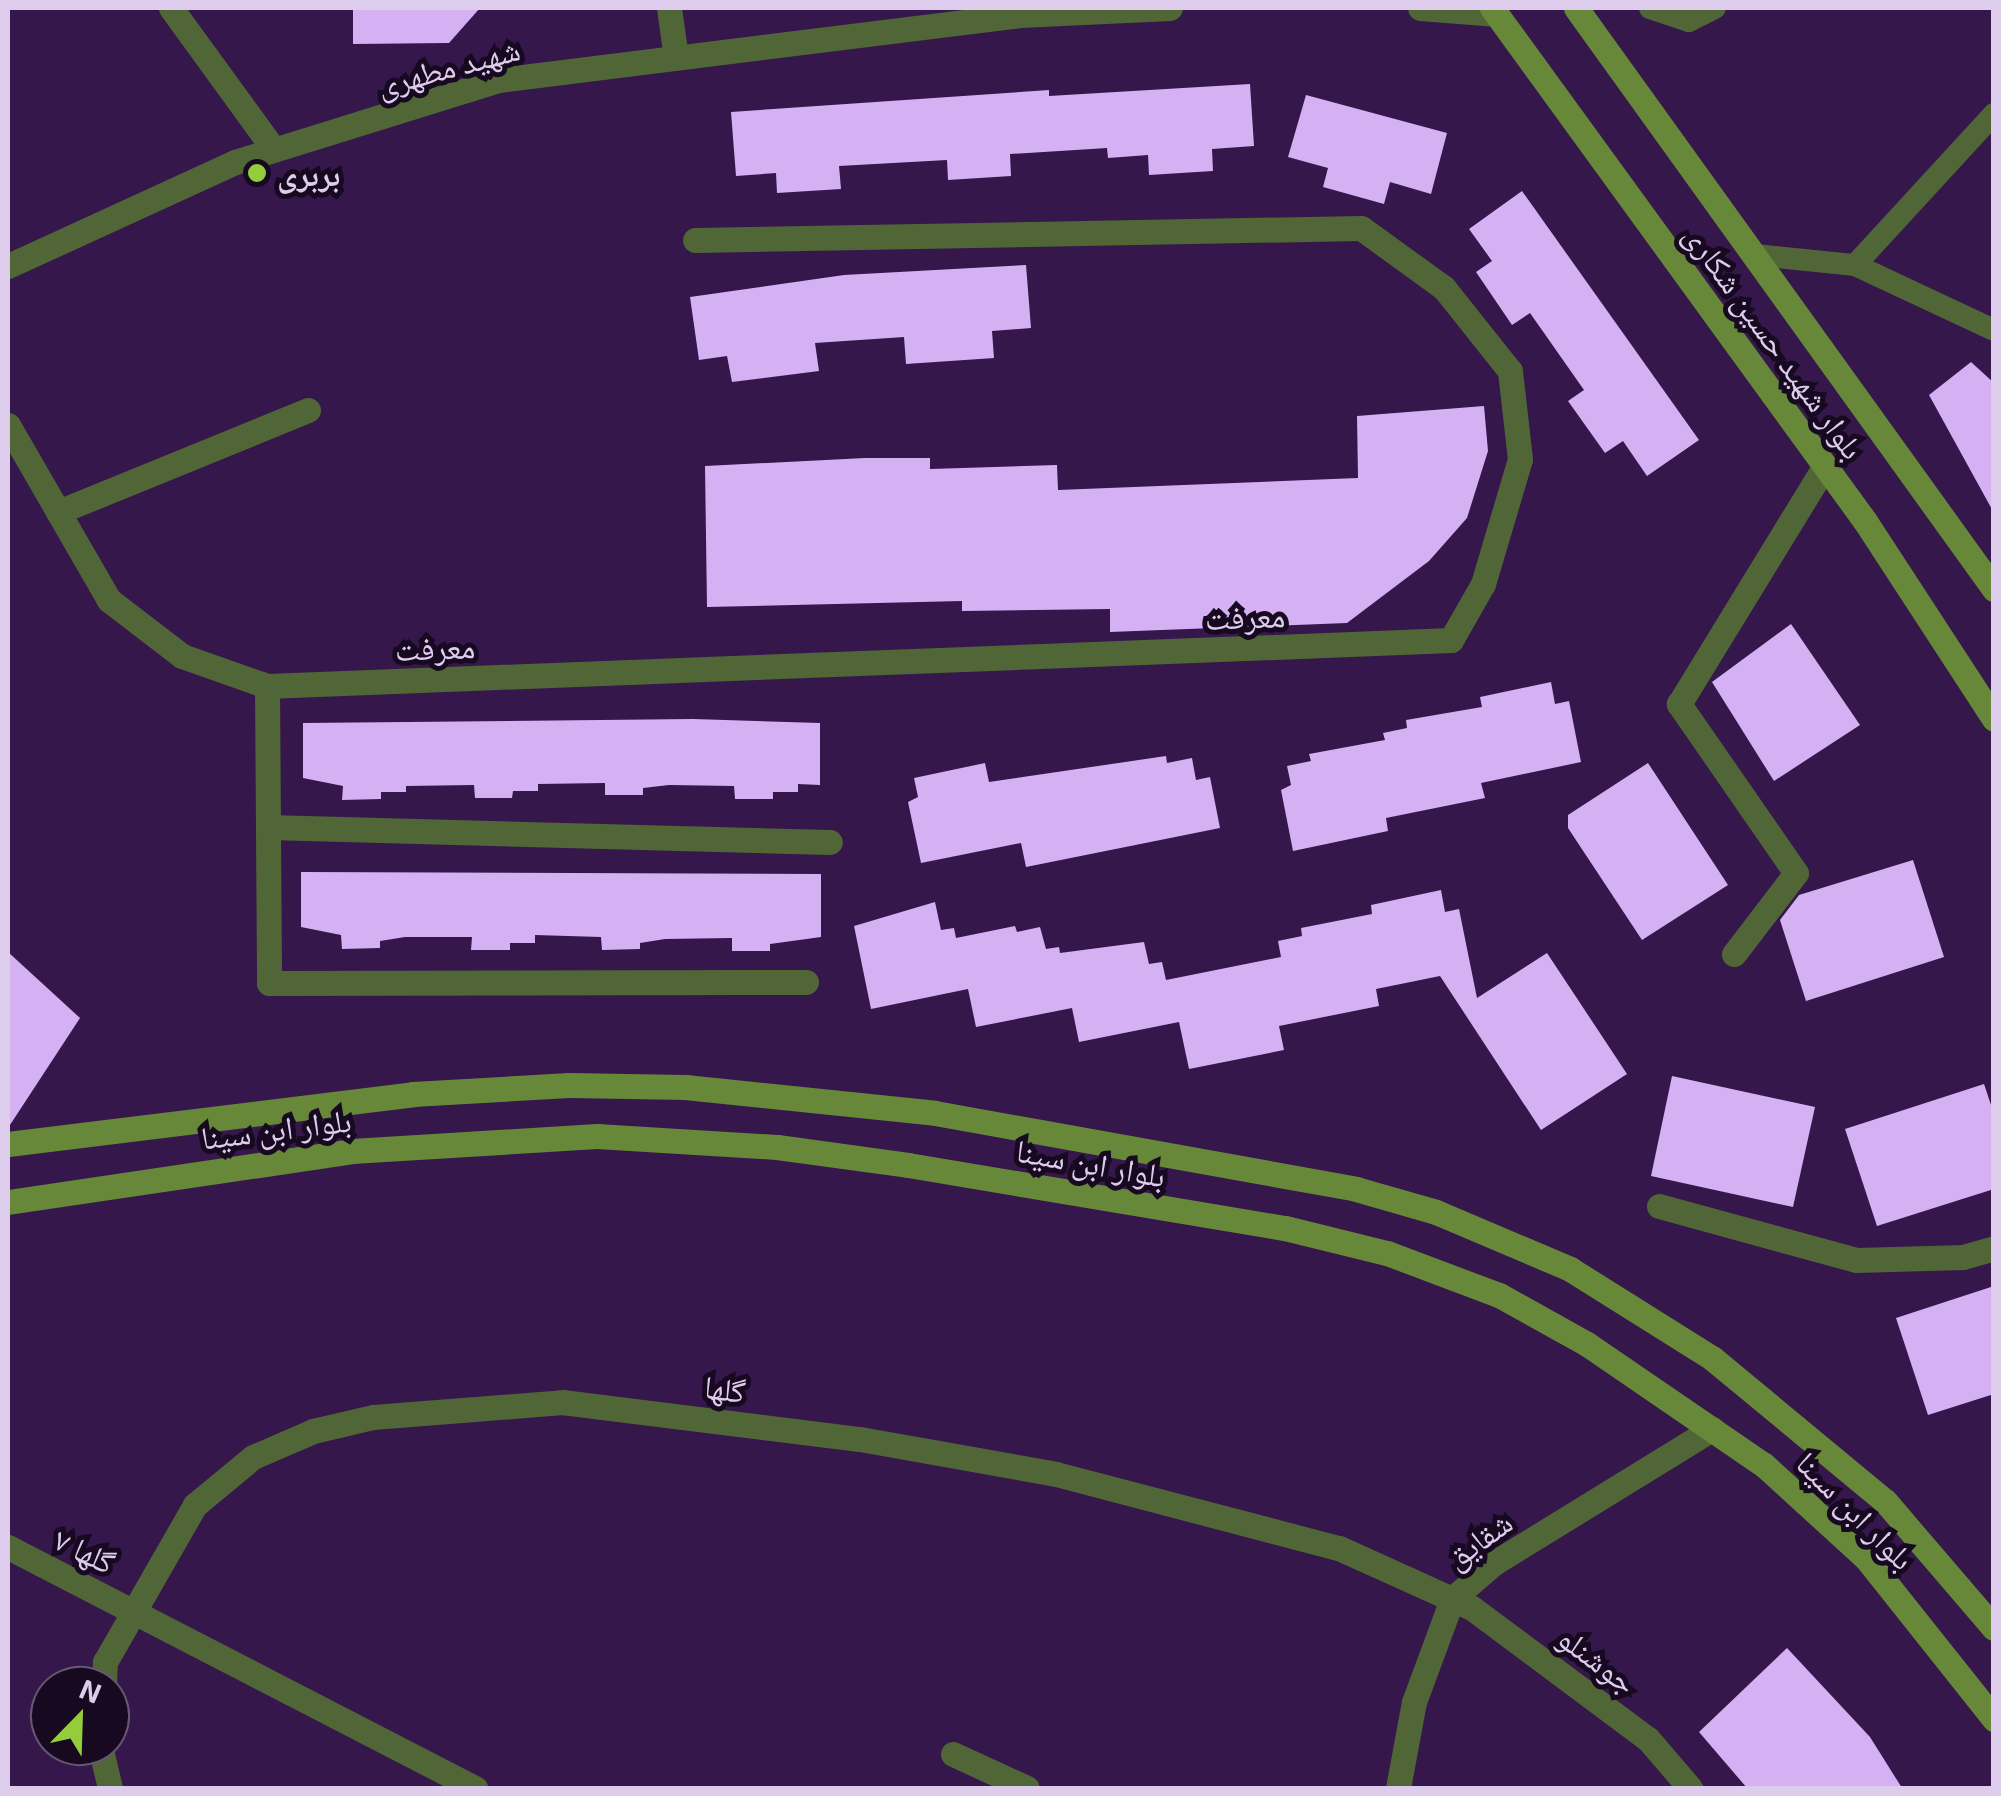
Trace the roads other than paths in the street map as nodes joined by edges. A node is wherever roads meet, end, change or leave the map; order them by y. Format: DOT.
graph roads {
  1 [pos="171,8"];
  2 [pos="669,8"];
  3 [pos="1170,8"];
  4 [pos="1420,8"];
  5 [pos="1576,8"];
  6 [pos="1650,8"];
  7 [pos="1715,8"];
  8 [pos="1498,10"];
  9 [pos="676,58"];
  10 [pos="1994,114"];
  11 [pos="274,150"];
  12 [pos="695,240"];
  13 [pos="1756,255"];
  14 [pos="1855,264"];
  15 [pos="8,266"];
  16 [pos="1994,330"];
  17 [pos="308,410"];
  18 [pos="8,425"];
  19 [pos="1825,466"];
  20 [pos="58,512"];
  21 [pos="1994,589"];
  22 [pos="267,686"];
  23 [pos="1994,719"];
  24 [pos="268,827"];
  25 [pos="830,842"];
  26 [pos="1734,954"];
  27 [pos="806,982"];
  28 [pos="8,1144"];
  29 [pos="8,1202"];
  30 [pos="1659,1206"];
  31 [pos="1994,1248"];
  32 [pos="1712,1429"];
  33 [pos="8,1548"];
  34 [pos="1452,1599"];
  35 [pos="134,1610"];
  36 [pos="1994,1628"];
  37 [pos="106,1666"];
  38 [pos="1994,1719"];
  39 [pos="953,1754"];
  40 [pos="475,1788"];
  41 [pos="1026,1788"];
  42 [pos="1398,1788"];
  43 [pos="1690,1788"];
  1 -- 11 [label="street"];
  2 -- 9 [label="street"];
  3 -- 9 [label="street, شهید مطهری"];
  4 -- 8 [label="street"];
  5 -- 13 [label="main road, بلوار شهید حسین شکاری"];
  6 -- 7 [label="lane"];
  8 -- 19 [label="main road, بلوار شهید حسین شکاری"];
  9 -- 11 [label="street, شهید مطهری"];
  10 -- 14 [label="lane"];
  11 -- 15 [label="street, شهید مطهری"];
  12 -- 22 [label="street, معرفت"];
  13 -- 14 [label="lane"];
  13 -- 21 [label="main road, بلوار شهید حسین شکاری"];
  14 -- 16 [label="lane"];
  17 -- 20 [label="street"];
  18 -- 20 [label="street, معرفت"];
  19 -- 23 [label="main road, بلوار شهید حسین شکاری"];
  19 -- 26 [label="street"];
  20 -- 22 [label="street, معرفت"];
  22 -- 24 [label="street"];
  24 -- 25 [label="street"];
  24 -- 27 [label="street"];
  28 -- 36 [label="main road, بلوار ابن سینا"];
  29 -- 32 [label="main road, بلوار ابن سینا"];
  30 -- 31 [label="street"];
  32 -- 34 [label="street, شقایق"];
  32 -- 38 [label="main road, بلوار ابن سینا"];
  33 -- 35 [label="street, گلها ۷"];
  34 -- 35 [label="street, گلها"];
  34 -- 42 [label="street, شقایق"];
  34 -- 43 [label="street, جوشنلو"];
  35 -- 37 [label="street, گلها"];
  35 -- 40 [label="street, گلها ۷"];
  39 -- 41 [label="street"];
}
